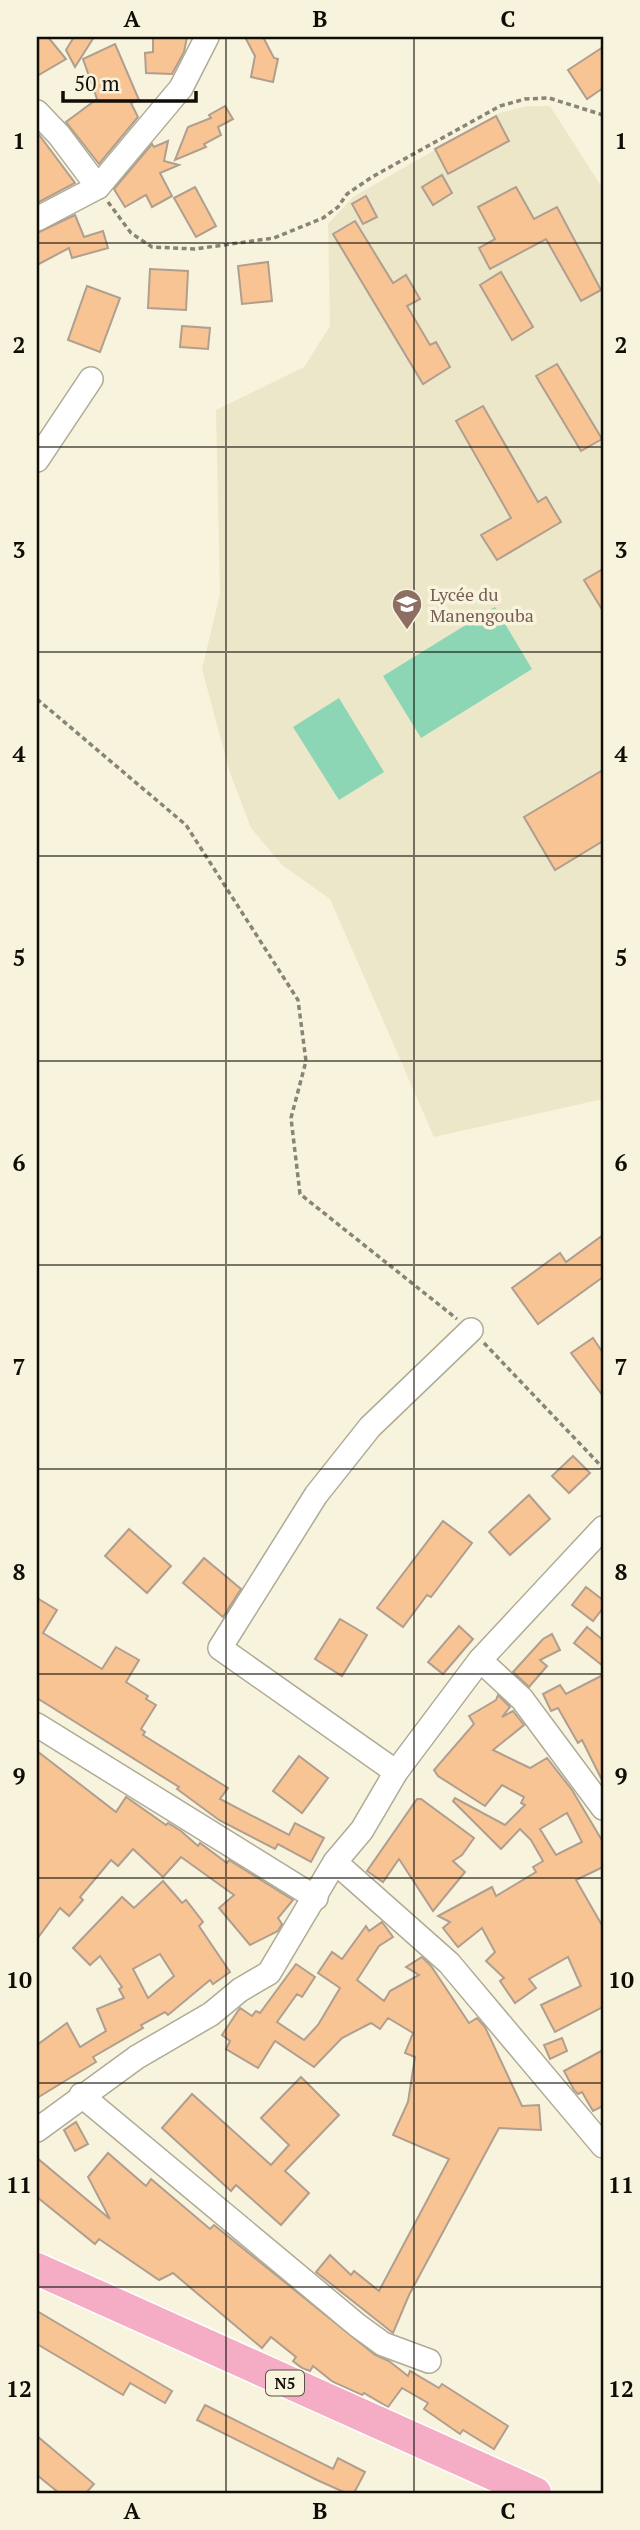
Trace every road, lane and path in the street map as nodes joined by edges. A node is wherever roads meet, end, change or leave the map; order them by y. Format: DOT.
graph roads {
  1 [pos="207,37"];
  2 [pos="37,112"];
  3 [pos="603,115"];
  4 [pos="97,187"];
  5 [pos="37,219"];
  6 [pos="91,379"];
  7 [pos="37,460"];
  8 [pos="37,699"];
  9 [pos="471,1330"];
  10 [pos="603,1468"];
  11 [pos="603,1528"];
  12 [pos="480,1660"];
  13 [pos="37,1726"];
  14 [pos="396,1772"];
  15 [pos="603,1808"];
  16 [pos="335,1862"];
  17 [pos="316,1898"];
  18 [pos="81,2095"];
  19 [pos="37,2130"];
  20 [pos="603,2146"];
  21 [pos="37,2269"];
  22 [pos="429,2361"];
  23 [pos="535,2493"];
  1 -- 4 [label="street"];
  2 -- 4 [label="street"];
  3 -- 4 [label="path"];
  4 -- 5 [label="street"];
  6 -- 7 [label="street"];
  8 -- 9 [label="path"];
  9 -- 10 [label="path"];
  9 -- 14 [label="street"];
  11 -- 12 [label="street"];
  12 -- 14 [label="street"];
  12 -- 15 [label="street"];
  13 -- 17 [label="street"];
  14 -- 16 [label="street"];
  16 -- 17 [label="street"];
  16 -- 20 [label="street"];
  17 -- 18 [label="street"];
  18 -- 19 [label="street"];
  18 -- 22 [label="street"];
  21 -- 23 [label="highway, N5"];
}
